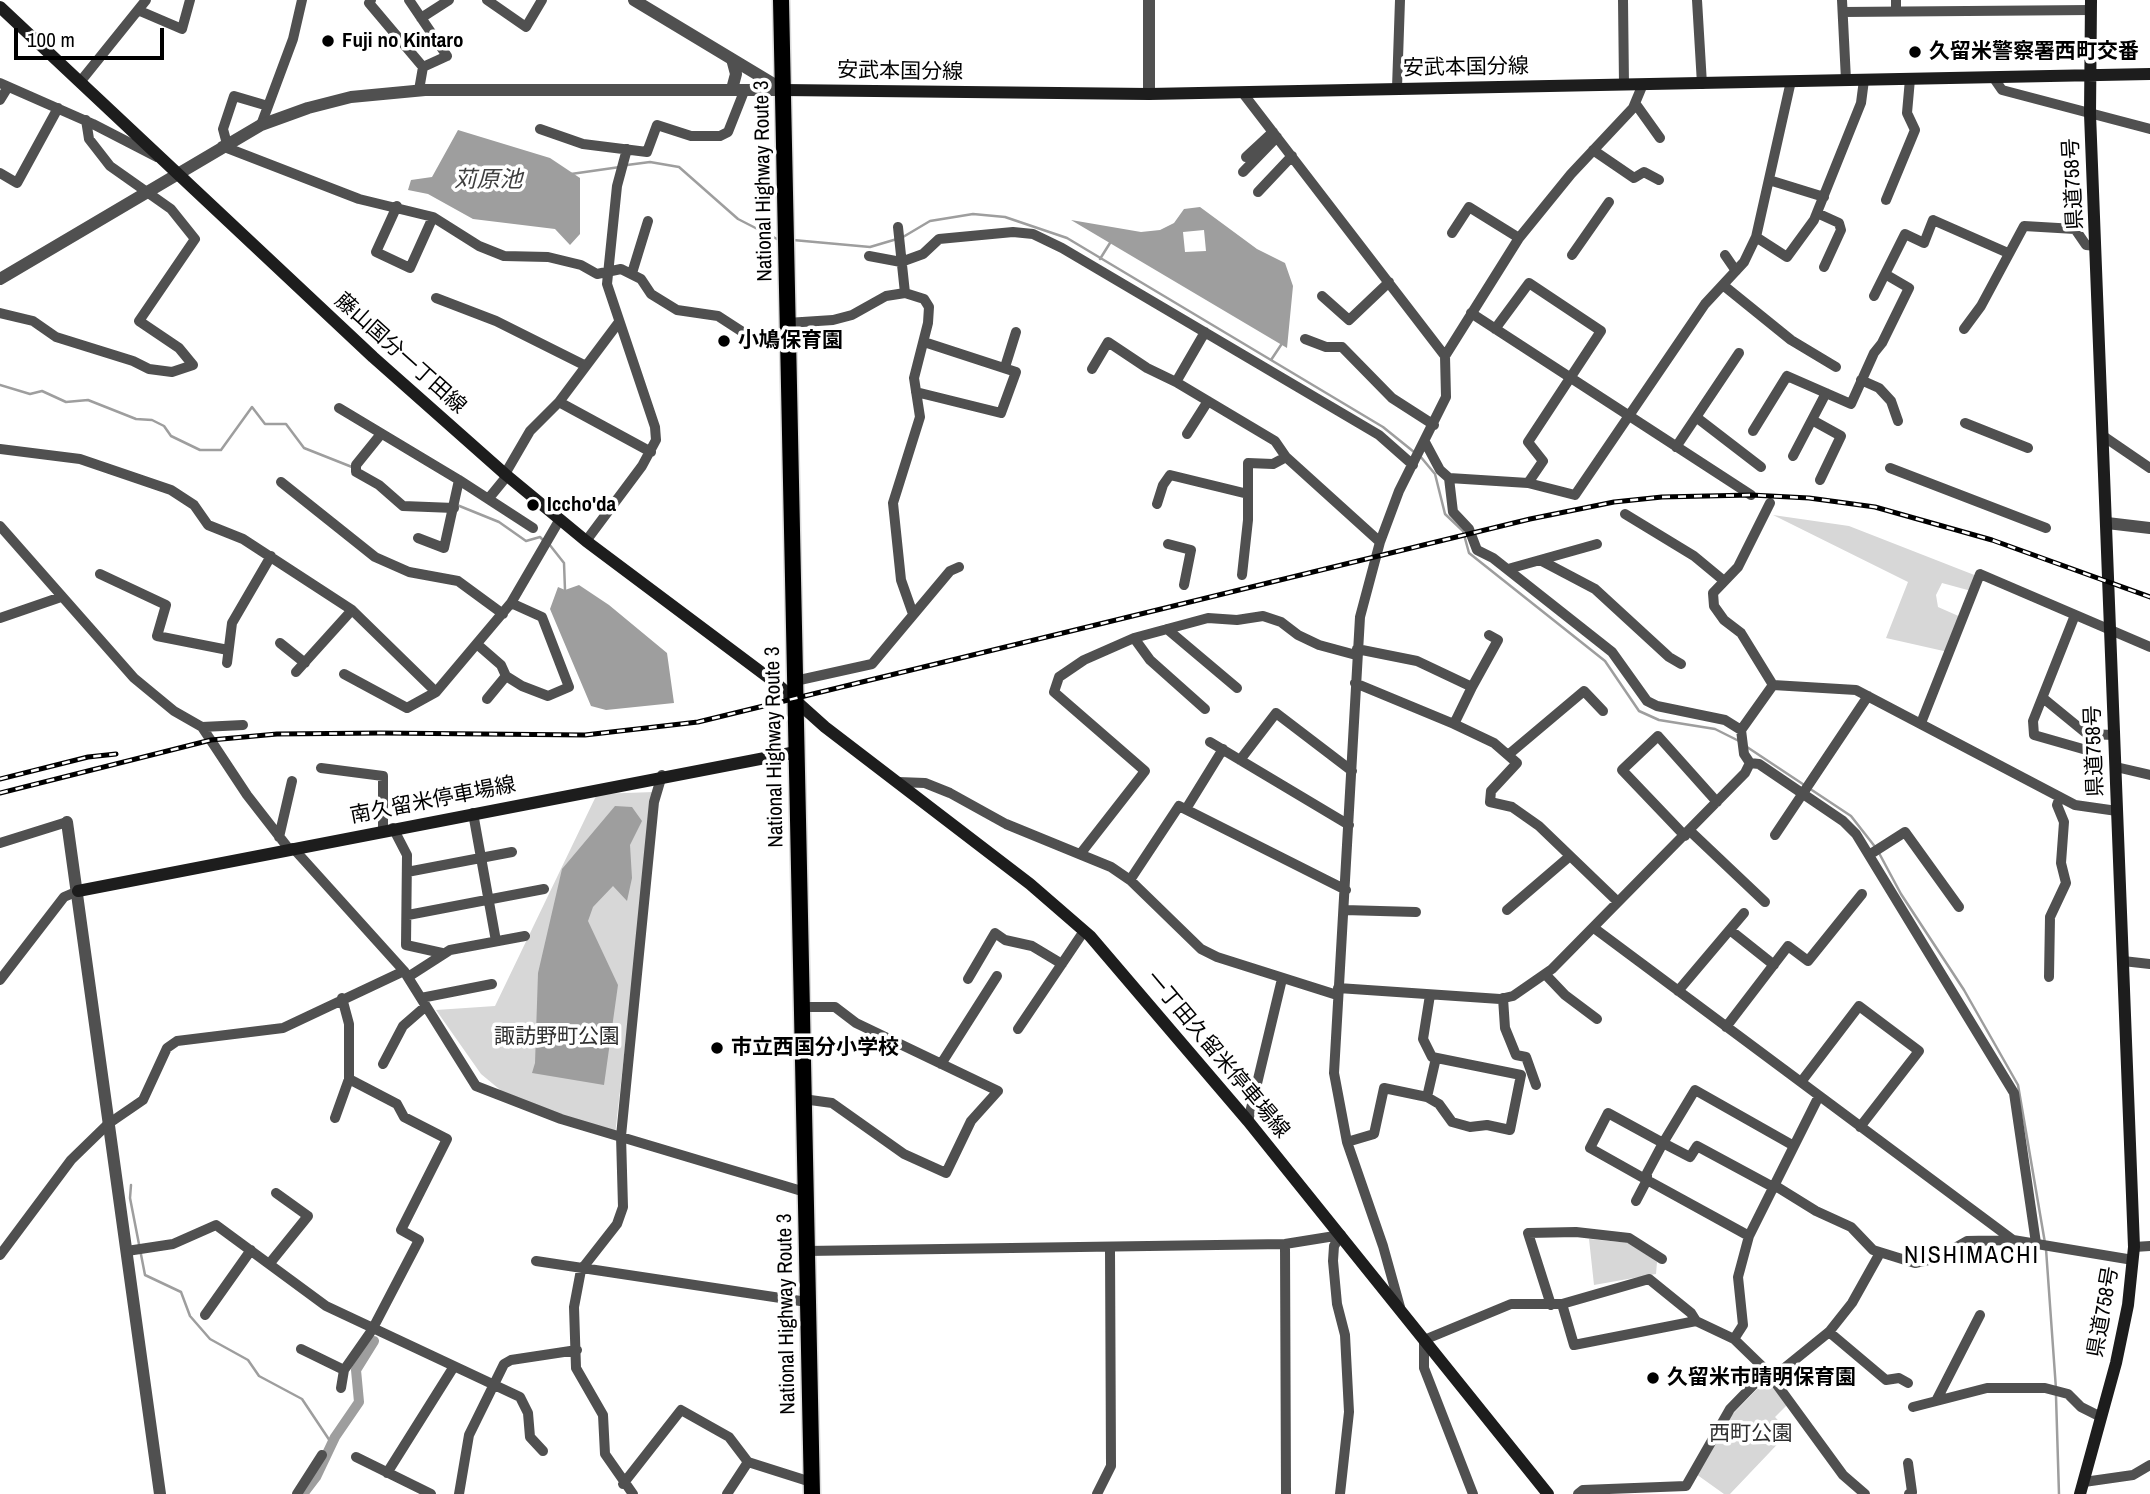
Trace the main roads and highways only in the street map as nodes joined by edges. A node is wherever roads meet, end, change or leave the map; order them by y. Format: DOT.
graph roads {
  1 [pos="781,0"];
  2 [pos="2091,5"];
  3 [pos="0,7"];
  4 [pos="2090,74"];
  5 [pos="2150,74"];
  6 [pos="783,90"];
  7 [pos="795,703"];
  8 [pos="796,752"];
  9 [pos="78,891"];
  10 [pos="811,1488"];
  11 [pos="2082,1488"];
  12 [pos="1548,1494"];
  1 -- 6 [label="highway, National Highway Route 3"];
  2 -- 4 [label="main road, 県道758号"];
  3 -- 7 [label="main road, 藤山国分一丁田線"];
  4 -- 5 [label="main road, 安武本国分線"];
  4 -- 6 [label="main road, 安武本国分線"];
  4 -- 11 [label="main road, 県道758号"];
  6 -- 7 [label="highway, National Highway Route 3"];
  7 -- 8 [label="highway, National Highway Route 3"];
  7 -- 12 [label="main road, 一丁田久留米停車場線"];
  8 -- 9 [label="main road, 南久留米停車場線"];
  8 -- 10 [label="highway, National Highway Route 3"];
}
